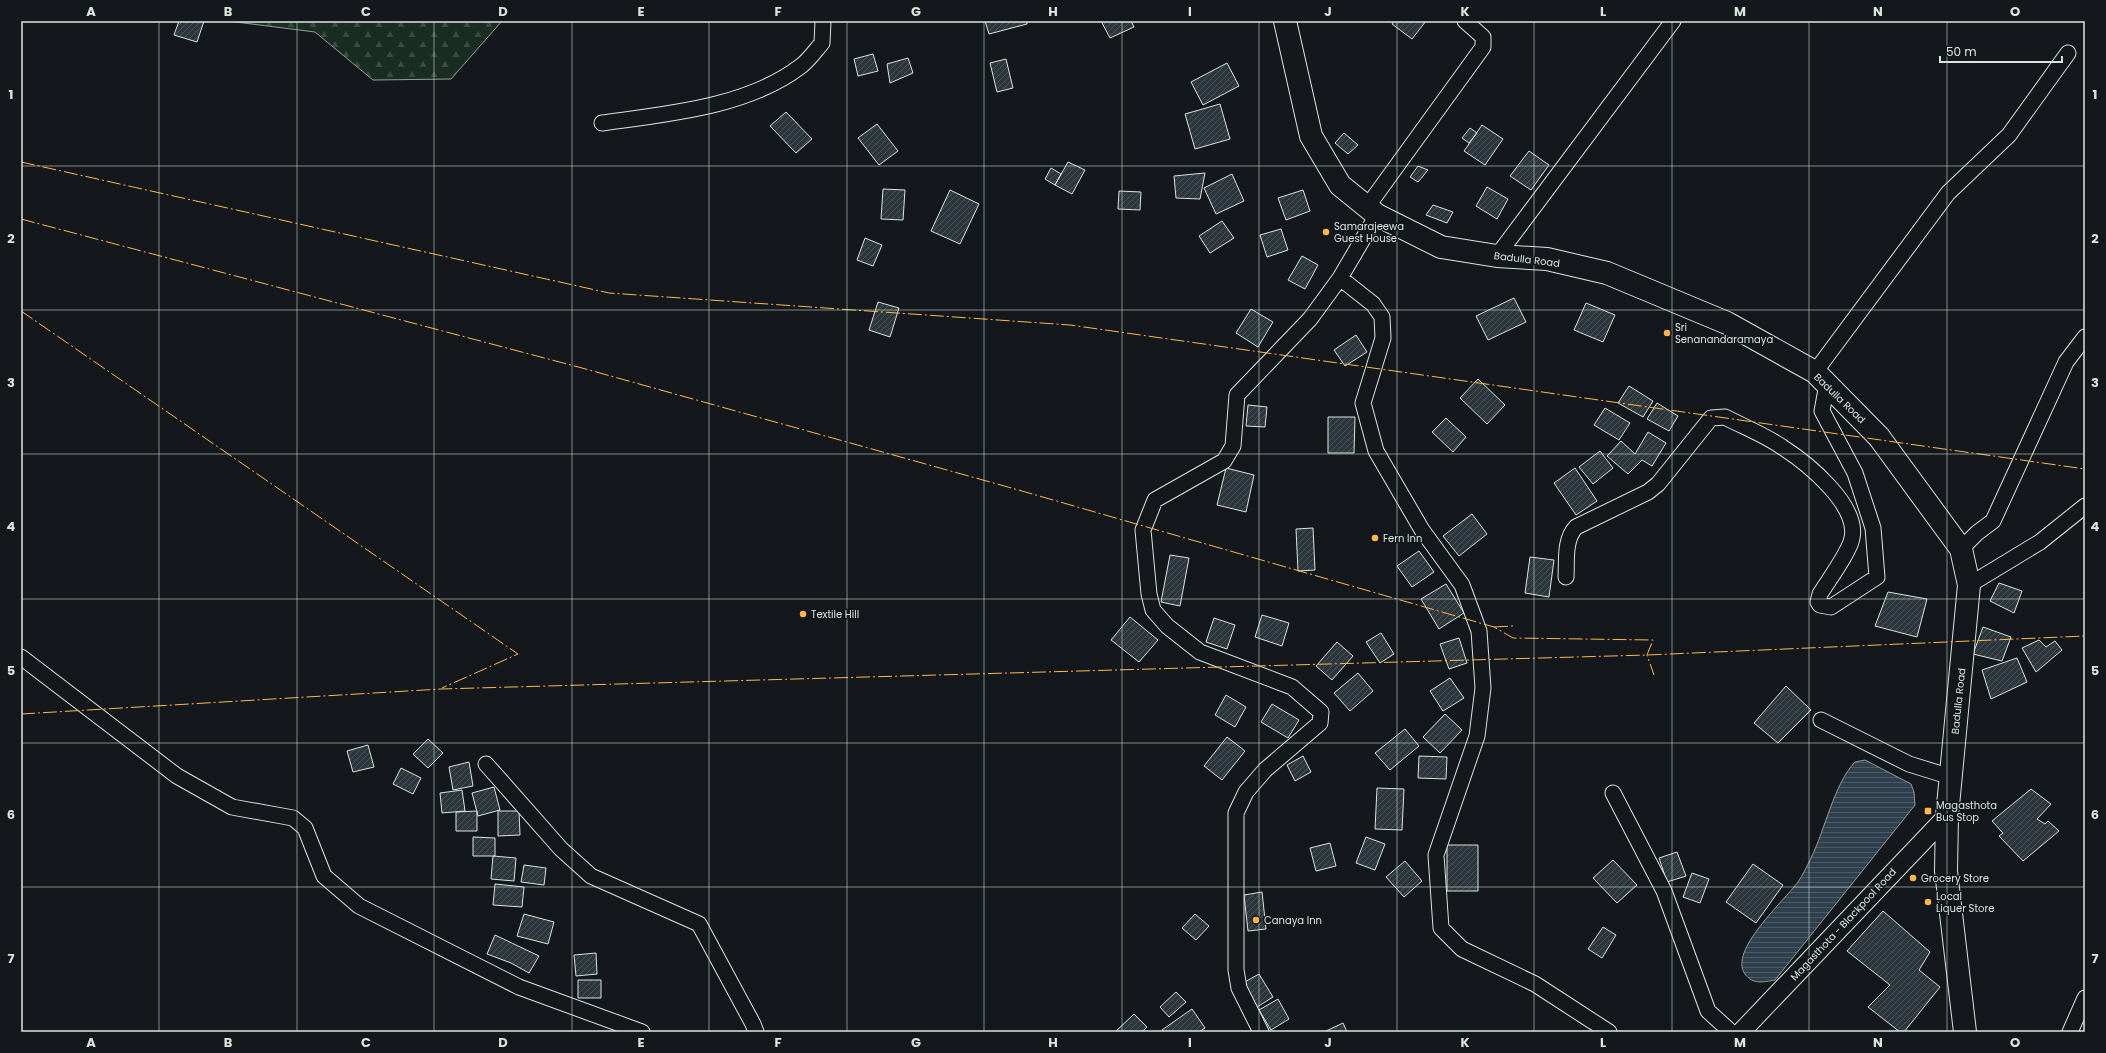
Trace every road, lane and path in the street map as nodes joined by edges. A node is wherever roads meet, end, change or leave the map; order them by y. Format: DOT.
graph roads {
  1 [pos="823,21"];
  2 [pos="1285,21"];
  3 [pos="1465,21"];
  4 [pos="1673,21"];
  5 [pos="2068,53"];
  6 [pos="602,123"];
  7 [pos="1372,211"];
  8 [pos="1497,256"];
  9 [pos="1340,278"];
  10 [pos="2085,336"];
  11 [pos="1821,378"];
  12 [pos="2085,506"];
  13 [pos="1960,549"];
  14 [pos="1566,577"];
  15 [pos="1969,585"];
  16 [pos="21,657"];
  17 [pos="1821,720"];
  18 [pos="486,764"];
  19 [pos="1951,777"];
  20 [pos="1613,793"];
  21 [pos="1947,816"];
  22 [pos="2085,998"];
  23 [pos="642,1032"];
  24 [pos="756,1032"];
  25 [pos="1261,1032"];
  26 [pos="1609,1032"];
  27 [pos="1731,1032"];
  28 [pos="1741,1032"];
  29 [pos="1965,1032"];
  30 [pos="2070,1032"];
  1 -- 6 [label="street"];
  2 -- 7 [label="highway, Badulla Road"];
  3 -- 7 [label="street"];
  4 -- 8 [label="street"];
  5 -- 11 [label="street"];
  7 -- 8 [label="highway, Badulla Road"];
  7 -- 9 [label="street"];
  8 -- 11 [label="highway, Badulla Road"];
  9 -- 25 [label="street"];
  9 -- 26 [label="street"];
  10 -- 13 [label="street"];
  11 -- 13 [label="highway, Badulla Road"];
  11 -- 14 [label="street"];
  12 -- 15 [label="street"];
  13 -- 15 [label="highway, Badulla Road"];
  15 -- 19 [label="highway, Badulla Road"];
  16 -- 23 [label="street"];
  17 -- 19 [label="street"];
  18 -- 24 [label="street"];
  19 -- 21 [label="highway, Badulla Road"];
  20 -- 27 [label="street"];
  21 -- 28 [label="street, Magasthota - Blackpool Road"];
  21 -- 29 [label="highway, Badulla Road"];
  22 -- 30 [label="street"];
}
